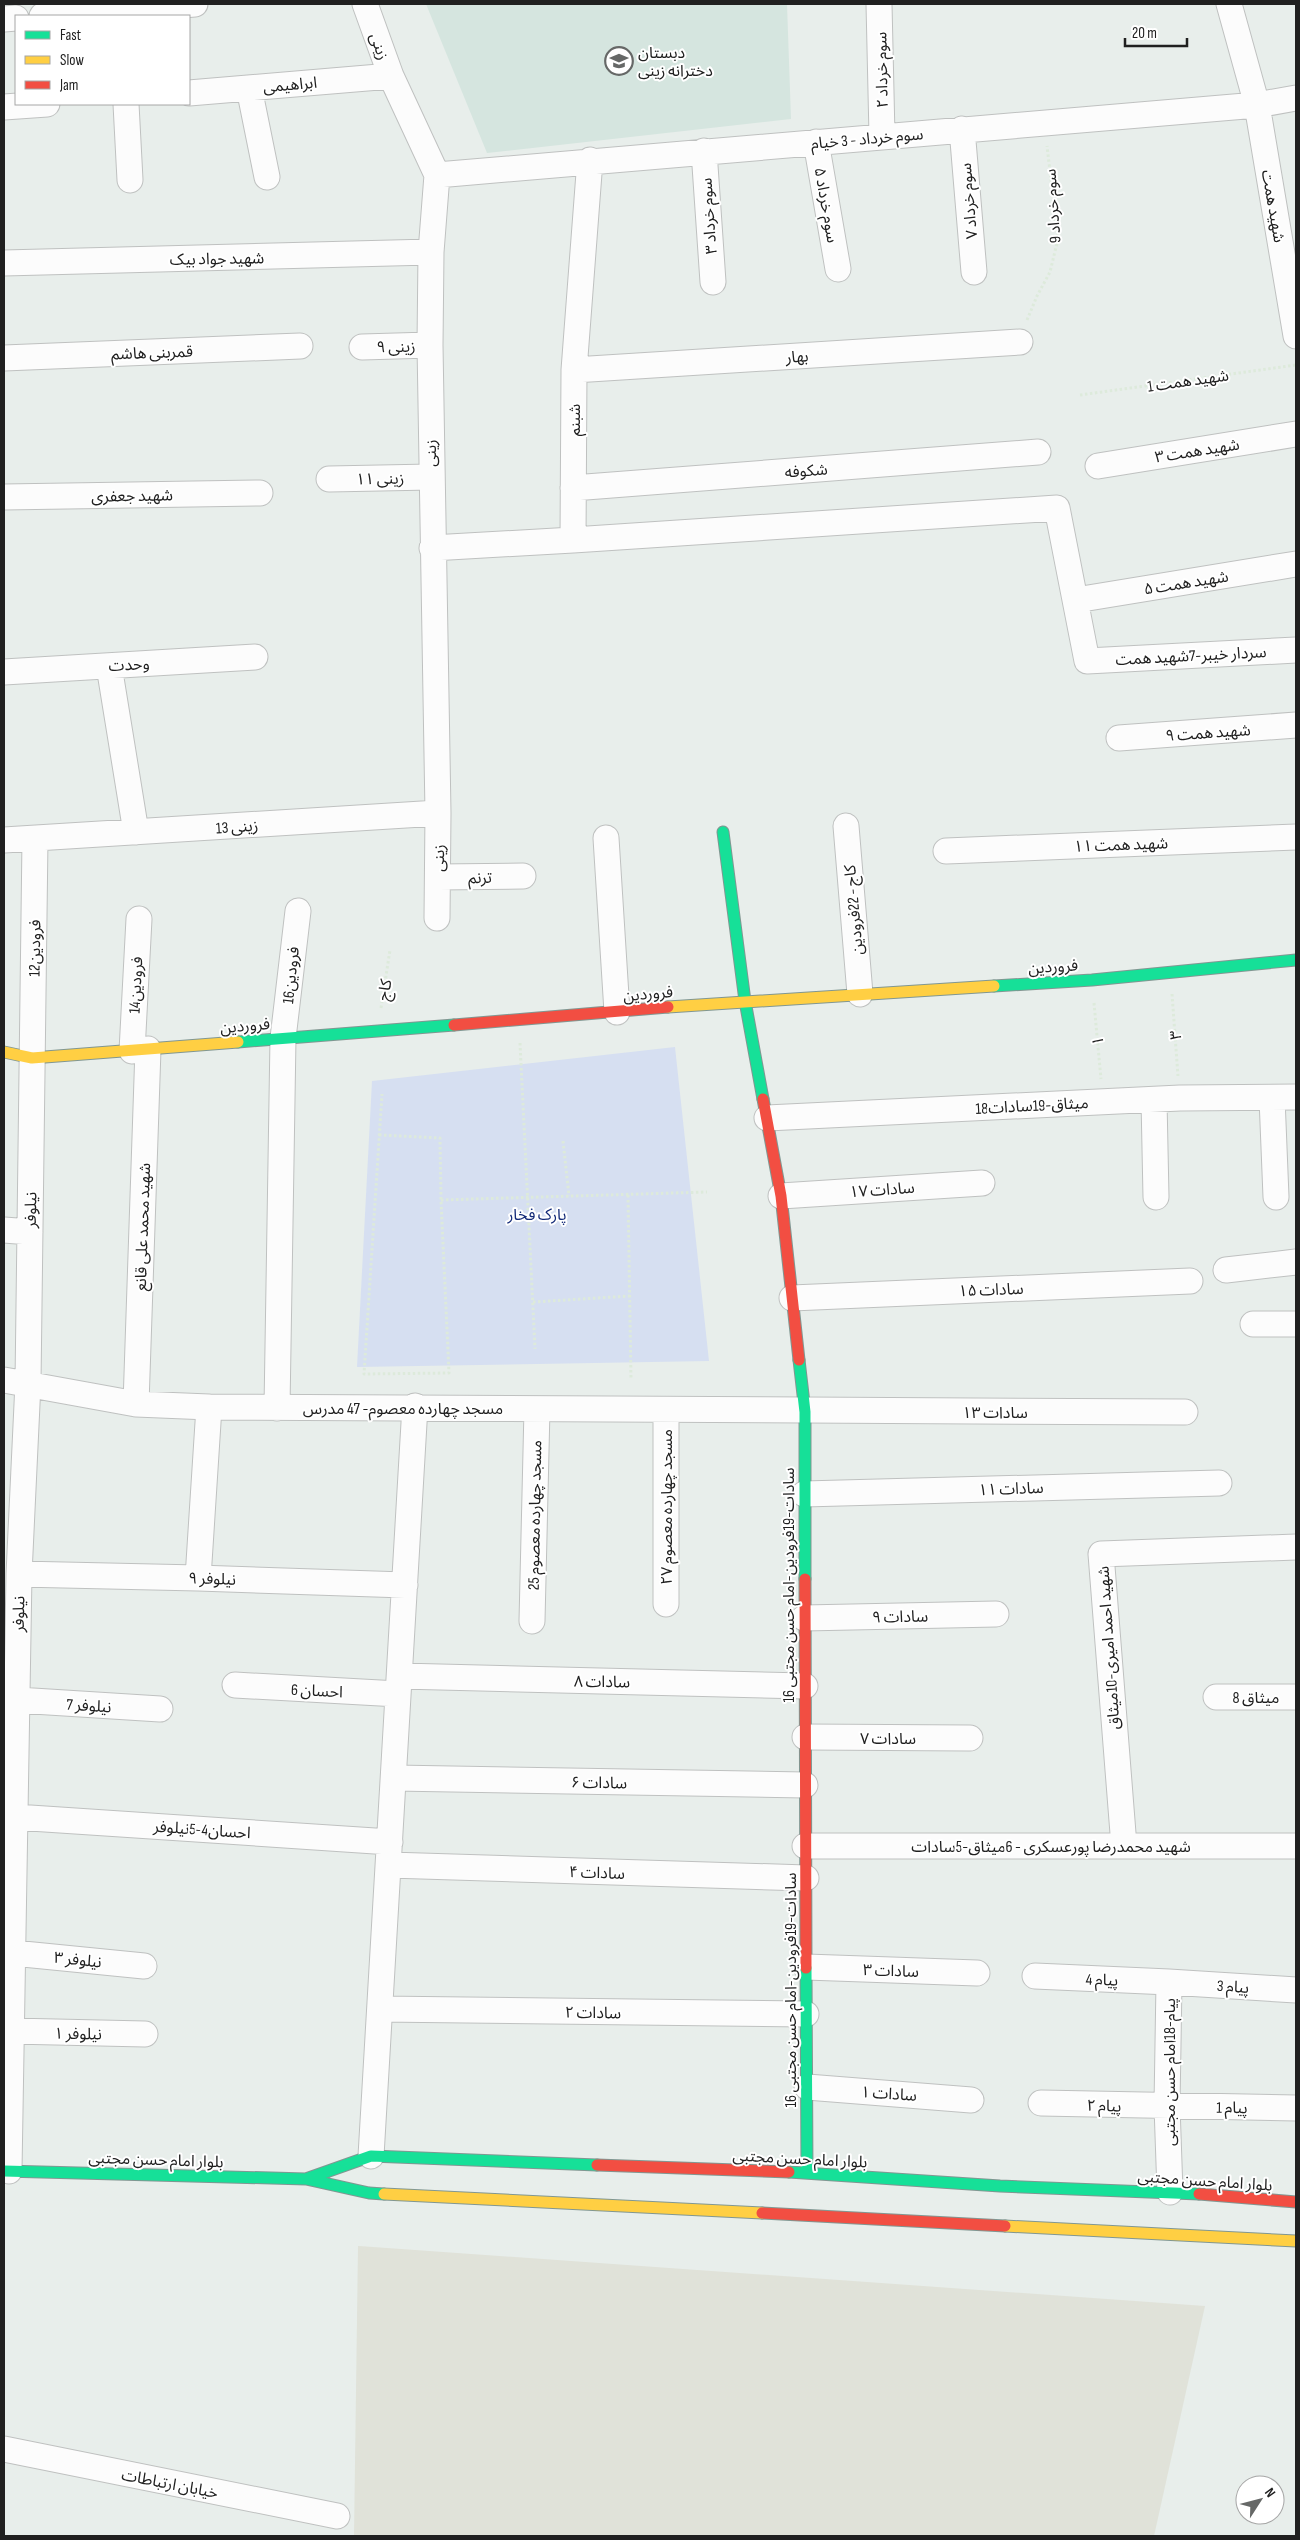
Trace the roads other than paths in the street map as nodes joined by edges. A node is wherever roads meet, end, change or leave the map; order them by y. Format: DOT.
graph roads {
  1 [pos="195,4"];
  2 [pos="365,4"];
  3 [pos="880,4"];
  4 [pos="1229,4"];
  5 [pos="55,15"];
  6 [pos="391,76"];
  7 [pos="248,88"];
  8 [pos="190,92"];
  9 [pos="1296,98"];
  10 [pos="33,105"];
  11 [pos="126,105"];
  12 [pos="1257,105"];
  13 [pos="4,107"];
  14 [pos="962,129"];
  15 [pos="882,136"];
  16 [pos="816,142"];
  17 [pos="704,151"];
  18 [pos="590,160"];
  19 [pos="437,175"];
  20 [pos="267,177"];
  21 [pos="130,180"];
  22 [pos="431,252"];
  23 [pos="4,263"];
  24 [pos="838,269"];
  25 [pos="974,272"];
  26 [pos="713,282"];
  27 [pos="1296,336"];
  28 [pos="1020,342"];
  29 [pos="430,345"];
  30 [pos="300,346"];
  31 [pos="362,347"];
  32 [pos="4,358"];
  33 [pos="574,370"];
  34 [pos="1296,434"];
  35 [pos="1038,452"];
  36 [pos="1098,466"];
  37 [pos="431,476"];
  38 [pos="329,479"];
  39 [pos="573,488"];
  40 [pos="260,494"];
  41 [pos="4,498"];
  42 [pos="573,540"];
  43 [pos="432,548"];
  44 [pos="1296,564"];
  45 [pos="1076,600"];
  46 [pos="1296,650"];
  47 [pos="255,657"];
  48 [pos="110,666"];
  49 [pos="4,672"];
  50 [pos="1296,725"];
  51 [pos="1119,738"];
  52 [pos="438,813"];
  53 [pos="846,826"];
  54 [pos="136,832"];
  55 [pos="723,832"];
  56 [pos="1296,836"];
  57 [pos="606,838"];
  58 [pos="35,839"];
  59 [pos="4,840"];
  60 [pos="946,851"];
  61 [pos="523,876"];
  62 [pos="438,877"];
  63 [pos="298,911"];
  64 [pos="437,918"];
  65 [pos="139,919"];
  66 [pos="1296,960"];
  67 [pos="860,994"];
  68 [pos="745,1001"];
  69 [pos="618,1012"];
  70 [pos="283,1038"];
  71 [pos="140,1050"];
  72 [pos="4,1052"];
  73 [pos="32,1058"];
  74 [pos="1284,1097"];
  75 [pos="1154,1100"];
  76 [pos="767,1118"];
  77 [pos="982,1183"];
  78 [pos="781,1196"];
  79 [pos="1156,1197"];
  80 [pos="1276,1197"];
  81 [pos="4,1230"];
  82 [pos="30,1232"];
  83 [pos="1296,1262"];
  84 [pos="1226,1270"];
  85 [pos="1190,1281"];
  86 [pos="792,1298"];
  87 [pos="1253,1324"];
  88 [pos="1296,1324"];
  89 [pos="16,1381"];
  90 [pos="136,1404"];
  91 [pos="415,1406"];
  92 [pos="209,1407"];
  93 [pos="277,1408"];
  94 [pos="537,1409"];
  95 [pos="666,1410"];
  96 [pos="805,1412"];
  97 [pos="1185,1412"];
  98 [pos="1219,1483"];
  99 [pos="804,1494"];
  100 [pos="1296,1547"];
  101 [pos="19,1574"];
  102 [pos="198,1578"];
  103 [pos="405,1586"];
  104 [pos="666,1604"];
  105 [pos="996,1614"];
  106 [pos="804,1618"];
  107 [pos="532,1621"];
  108 [pos="10,1667"];
  109 [pos="235,1685"];
  110 [pos="399,1685"];
  111 [pos="805,1686"];
  112 [pos="1216,1697"];
  113 [pos="1296,1697"];
  114 [pos="17,1700"];
  115 [pos="160,1709"];
  116 [pos="805,1737"];
  117 [pos="970,1738"];
  118 [pos="394,1778"];
  119 [pos="805,1785"];
  120 [pos="10,1787"];
  121 [pos="15,1817"];
  122 [pos="806,1846"];
  123 [pos="1124,1846"];
  124 [pos="1296,1846"];
  125 [pos="389,1854"];
  126 [pos="806,1878"];
  127 [pos="8,1919"];
  128 [pos="13,1953"];
  129 [pos="144,1966"];
  130 [pos="806,1967"];
  131 [pos="976,1973"];
  132 [pos="1035,1976"];
  133 [pos="1169,1982"];
  134 [pos="1296,1990"];
  135 [pos="380,2009"];
  136 [pos="806,2014"];
  137 [pos="9,2018"];
  138 [pos="145,2034"];
  139 [pos="807,2087"];
  140 [pos="971,2100"];
  141 [pos="1041,2103"];
  142 [pos="1167,2106"];
  143 [pos="1296,2108"];
  144 [pos="371,2156"];
  145 [pos="6,2171"];
  146 [pos="807,2173"];
  147 [pos="306,2179"];
  148 [pos="1170,2192"];
  149 [pos="1296,2202"];
  150 [pos="1296,2242"];
  151 [pos="4,2449"];
  152 [pos="337,2516"];
  1 -- 5 [label="street"];
  2 -- 6 [label="street, زینی"];
  3 -- 15 [label="street, سوم خرداد ۲"];
  4 -- 12 [label="street, شهید همت"];
  6 -- 7 [label="street, ابراهیمی"];
  6 -- 19 [label="street, زینی"];
  7 -- 8 [label="street, ابراهیمی"];
  7 -- 20 [label="street"];
  9 -- 12 [label="street, سوم خرداد - 3 خیام"];
  10 -- 13 [label="street"];
  11 -- 21 [label="street"];
  12 -- 14 [label="street, سوم خرداد - 3 خیام"];
  12 -- 27 [label="street, شهید همت"];
  14 -- 15 [label="street, سوم خرداد - 3 خیام"];
  14 -- 25 [label="street, سوم خرداد ۷"];
  15 -- 16 [label="street, سوم خرداد - 3 خیام"];
  16 -- 17 [label="street, سوم خرداد - 3 خیام"];
  16 -- 24 [label="street, سوم خرداد ۵"];
  17 -- 18 [label="street, سوم خرداد - 3 خیام"];
  17 -- 26 [label="street, سوم خرداد ۳"];
  18 -- 19 [label="street, سوم خرداد - 3 خیام"];
  18 -- 33 [label="street, شبنم"];
  19 -- 22 [label="street, زینی"];
  22 -- 23 [label="street, شهید جواد بیک"];
  22 -- 29 [label="street, زینی"];
  28 -- 33 [label="street, بهار"];
  29 -- 31 [label="street, زینی ۹"];
  29 -- 37 [label="street, زینی"];
  30 -- 32 [label="street, قمربنی هاشم"];
  33 -- 39 [label="street, شبنم"];
  34 -- 36 [label="street, شهید همت ۳"];
  35 -- 39 [label="street, شکوفه"];
  37 -- 38 [label="street, زینی ۱۱"];
  37 -- 43 [label="street, زینی"];
  39 -- 42 [label="street, شبنم"];
  40 -- 41 [label="street, شهید جعفری"];
  42 -- 43 [label="street"];
  42 -- 45 [label="street"];
  43 -- 52 [label="street, زینی"];
  44 -- 45 [label="street, شهید همت ۵"];
  45 -- 46 [label="street, سردار خیبر-7شهید همت"];
  47 -- 48 [label="street, وحدت"];
  48 -- 49 [label="street, وحدت"];
  48 -- 54 [label="street"];
  50 -- 51 [label="street, شهید همت ۹"];
  52 -- 54 [label="street, زینی 13"];
  52 -- 62 [label="street, زینی"];
  53 -- 67 [label="street, کاج - 22فرودین"];
  54 -- 58 [label="street, زینی 13"];
  55 -- 68 [label="street, سادات-19فرودین-امام حسن مجتبی 16"];
  56 -- 60 [label="street, شهید همت ۱۱"];
  57 -- 69 [label="street"];
  58 -- 59 [label="street, زینی 13"];
  58 -- 73 [label="street, 12فرودین"];
  61 -- 62 [label="street, ترنم"];
  62 -- 64 [label="street, زینی"];
  63 -- 70 [label="street, 16فرودین"];
  65 -- 71 [label="street, 14فرودین"];
  66 -- 67 [label="street, فروردین"];
  67 -- 68 [label="street, فروردین"];
  68 -- 69 [label="street, فروردین"];
  68 -- 76 [label="street, سادات-19فرودین-امام حسن مجتبی 16"];
  69 -- 70 [label="street, فروردین"];
  70 -- 71 [label="street, فروردین"];
  70 -- 93 [label="street, 16فرودین"];
  71 -- 73 [label="street, فروردین"];
  71 -- 90 [label="street, شهید محمد علی قانع"];
  72 -- 73 [label="street, فروردین"];
  73 -- 82 [label="street, نیلوفر"];
  74 -- 75 [label="street, 18میثاق-19سادات"];
  74 -- 80 [label="street"];
  75 -- 76 [label="street, 18میثاق-19سادات"];
  75 -- 79 [label="street"];
  76 -- 78 [label="street, سادات-19فرودین-امام حسن مجتبی 16"];
  77 -- 78 [label="street, سادات ۱۷"];
  78 -- 86 [label="street, سادات-19فرودین-امام حسن مجتبی 16"];
  81 -- 82 [label="street"];
  82 -- 89 [label="street, نیلوفر"];
  83 -- 84 [label="street"];
  85 -- 86 [label="street, سادات ۱۵"];
  86 -- 96 [label="street, سادات-19فرودین-امام حسن مجتبی 16"];
  87 -- 88 [label="street"];
  89 -- 90 [label="street, مسجد چهارده معصوم- 47 مدرس"];
  89 -- 101 [label="street, نیلوفر"];
  90 -- 92 [label="street, مسجد چهارده معصوم- 47 مدرس"];
  91 -- 93 [label="street, مسجد چهارده معصوم- 47 مدرس"];
  91 -- 94 [label="street, مسجد چهارده معصوم- 47 مدرس"];
  91 -- 103 [label="street"];
  92 -- 93 [label="street, مسجد چهارده معصوم- 47 مدرس"];
  92 -- 102 [label="street"];
  94 -- 95 [label="street, مسجد چهارده معصوم- 47 مدرس"];
  94 -- 107 [label="street, مسجد چهارده معصوم 25"];
  95 -- 96 [label="street, مسجد چهارده معصوم- 47 مدرس"];
  95 -- 104 [label="street, مسجد چهارده معصوم ۲۷"];
  96 -- 97 [label="street, سادات ۱۳"];
  96 -- 99 [label="street, سادات-19فرودین-امام حسن مجتبی 16"];
  98 -- 99 [label="street, سادات ۱۱"];
  99 -- 106 [label="street, سادات-19فرودین-امام حسن مجتبی 16"];
  100 -- 123 [label="street, شهید احمد امیری-10میثاق"];
  101 -- 102 [label="street, نیلوفر ۹"];
  101 -- 108 [label="street, نیلوفر"];
  102 -- 103 [label="street, نیلوفر ۹"];
  103 -- 110 [label="street"];
  105 -- 106 [label="street, سادات ۹"];
  106 -- 111 [label="street, سادات-19فرودین-امام حسن مجتبی 16"];
  108 -- 114 [label="street, نیلوفر"];
  109 -- 110 [label="street, احسان 6"];
  110 -- 111 [label="street, سادات ۸"];
  110 -- 118 [label="street"];
  111 -- 116 [label="street, سادات-19فرودین-امام حسن مجتبی 16"];
  112 -- 113 [label="street, میثاق 8"];
  114 -- 115 [label="street, نیلوفر 7"];
  114 -- 120 [label="street, نیلوفر"];
  116 -- 117 [label="street, سادات ۷"];
  116 -- 119 [label="street, سادات-19فرودین-امام حسن مجتبی 16"];
  118 -- 119 [label="street, سادات ۶"];
  118 -- 125 [label="street"];
  119 -- 122 [label="street, سادات-19فرودین-امام حسن مجتبی 16"];
  120 -- 121 [label="street, نیلوفر"];
  121 -- 125 [label="street, احسان4-5نیلوفر"];
  121 -- 127 [label="street, نیلوفر"];
  122 -- 123 [label="street, شهید محمدرضا پورعسکری - 6میثاق-5سادات"];
  122 -- 126 [label="street, سادات-19فرودین-امام حسن مجتبی 16"];
  123 -- 124 [label="street, شهید محمدرضا پورعسکری - 6میثاق-5سادات"];
  125 -- 126 [label="street, سادات ۴"];
  125 -- 135 [label="street"];
  126 -- 130 [label="street, سادات-19فرودین-امام حسن مجتبی 16"];
  127 -- 128 [label="street, نیلوفر"];
  128 -- 129 [label="street, نیلوفر ۳"];
  128 -- 137 [label="street, نیلوفر"];
  130 -- 131 [label="street, سادات ۳"];
  130 -- 136 [label="street, سادات-19فرودین-امام حسن مجتبی 16"];
  132 -- 133 [label="street, پیام 4"];
  133 -- 134 [label="street, پیام 3"];
  133 -- 142 [label="street, پیام-18امام حسن مجتبی"];
  135 -- 136 [label="street, سادات ۲"];
  135 -- 144 [label="street"];
  136 -- 139 [label="street, سادات-19فرودین-امام حسن مجتبی 16"];
  137 -- 138 [label="street, نیلوفر ۱"];
  137 -- 145 [label="street, نیلوفر"];
  139 -- 140 [label="street, سادات ‍‍۱"];
  139 -- 146 [label="street, سادات-19فرودین-امام حسن مجتبی 16"];
  141 -- 142 [label="street, پیام ۲"];
  142 -- 143 [label="street, پیام 1"];
  142 -- 148 [label="street, پیام-18امام حسن مجتبی"];
  144 -- 146 [label="street, بلوار امام حسن مجتبی"];
  144 -- 147 [label="street, بلوار امام حسن مجتبی"];
  145 -- 147 [label="street, بلوار امام حسن مجتبی"];
  146 -- 148 [label="street, بلوار امام حسن مجتبی"];
  147 -- 150 [label="street, بلوار امام حسن مجتبی"];
  148 -- 149 [label="street, بلوار امام حسن مجتبی"];
  151 -- 152 [label="street, خیابان ارتباطات"];
}
